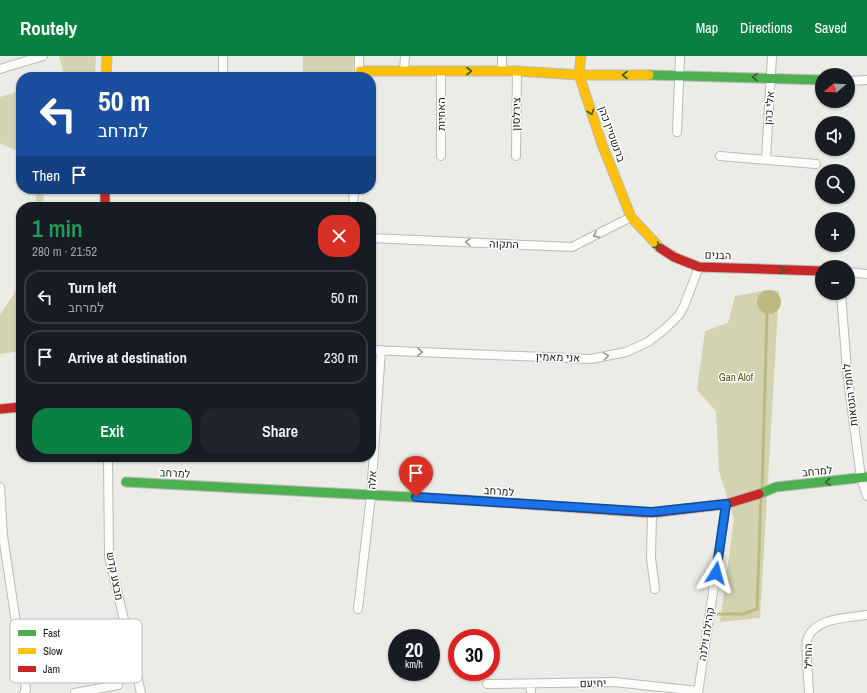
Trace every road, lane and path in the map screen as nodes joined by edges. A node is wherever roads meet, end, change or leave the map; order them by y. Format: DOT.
graph roads {
  1 [pos="43,56"];
  2 [pos="107,56"];
  3 [pos="223,56"];
  4 [pos="359,56"];
  5 [pos="405,56"];
  6 [pos="502,56"];
  7 [pos="581,56"];
  8 [pos="680,56"];
  9 [pos="772,56"];
  10 [pos="0,69"];
  11 [pos="404,71"];
  12 [pos="441,71"];
  13 [pos="502,71"];
  14 [pos="517,71"];
  15 [pos="106,72"];
  16 [pos="223,72"];
  17 [pos="359,72"];
  18 [pos="376,73"];
  19 [pos="579,75"];
  20 [pos="679,75"];
  21 [pos="771,78"];
  22 [pos="815,80"];
  23 [pos="867,80"];
  24 [pos="855,81"];
  25 [pos="676,132"];
  26 [pos="441,156"];
  27 [pos="516,156"];
  28 [pos="720,156"];
  29 [pos="766,159"];
  30 [pos="816,164"];
  31 [pos="630,217"];
  32 [pos="376,238"];
  33 [pos="699,266"];
  34 [pos="815,271"];
  35 [pos="855,273"];
  36 [pos="867,274"];
  37 [pos="842,300"];
  38 [pos="376,350"];
  39 [pos="381,350"];
  40 [pos="16,407"];
  41 [pos="0,409"];
  42 [pos="376,422"];
  43 [pos="108,462"];
  44 [pos="373,462"];
  45 [pos="864,478"];
  46 [pos="126,482"];
  47 [pos="0,487"];
  48 [pos="371,495"];
  49 [pos="867,496"];
  50 [pos="726,504"];
  51 [pos="652,512"];
  52 [pos="1,536"];
  53 [pos="655,589"];
  54 [pos="358,609"];
  55 [pos="867,615"];
  56 [pos="15,619"];
  57 [pos="124,619"];
  58 [pos="25,683"];
  59 [pos="139,683"];
  60 [pos="487,684"];
  61 [pos="530,684"];
  62 [pos="118,685"];
  63 [pos="698,692"];
  64 [pos="24,693"];
  65 [pos="75,693"];
  66 [pos="141,693"];
  67 [pos="531,693"];
  68 [pos="810,693"];
  1 -- 10 [label="street"];
  2 -- 15 [label="street"];
  3 -- 16 [label="street"];
  4 -- 17 [label="street"];
  5 -- 11 [label="street"];
  6 -- 13 [label="street"];
  7 -- 19 [label="street, ברנשטיין כהן"];
  8 -- 20 [label="street"];
  9 -- 21 [label="street, אלי כהן"];
  11 -- 12 [label="street"];
  11 -- 18 [label="street"];
  12 -- 13 [label="street, one-way"];
  12 -- 26 [label="street, האחיות"];
  13 -- 14 [label="street"];
  14 -- 19 [label="street"];
  14 -- 27 [label="street, צירלסון"];
  20 -- 19 [label="street, one-way"];
  19 -- 31 [label="street, ברנשטיין כהן, one-way"];
  21 -- 20 [label="street, one-way"];
  20 -- 25 [label="street"];
  21 -- 22 [label="street"];
  21 -- 29 [label="street, אלי כהן"];
  23 -- 24 [label="street"];
  28 -- 29 [label="street"];
  29 -- 30 [label="street"];
  31 -- 32 [label="street, התקוה, one-way"];
  31 -- 33 [label="street, הבנים, one-way"];
  33 -- 34 [label="street, הבנים, one-way"];
  39 -- 33 [label="street, אני מאמין, one-way"];
  35 -- 36 [label="street"];
  37 -- 45 [label="street, לוחמי הגטאות"];
  38 -- 39 [label="street, אני מאמין"];
  39 -- 42 [label="street, אלה"];
  40 -- 41 [label="street"];
  43 -- 57 [label="street, מבצע קדש"];
  44 -- 48 [label="street, אלה"];
  45 -- 49 [label="street, לוחמי הגטאות"];
  45 -- 50 [label="street, למרחב, one-way"];
  46 -- 48 [label="street, למרחב"];
  47 -- 52 [label="street"];
  48 -- 51 [label="street, למרחב"];
  48 -- 54 [label="street, אלה"];
  50 -- 51 [label="street, למרחב"];
  50 -- 63 [label="street, קהילת וילנה"];
  51 -- 53 [label="street"];
  52 -- 56 [label="street"];
  55 -- 68 [label="street, החי\"ל"];
  58 -- 64 [label="street"];
  59 -- 66 [label="street, מבצע קדש"];
  60 -- 61 [label="street, יחיעם"];
  61 -- 63 [label="street, יחיעם"];
  61 -- 67 [label="street"];
  62 -- 65 [label="street"];
}
